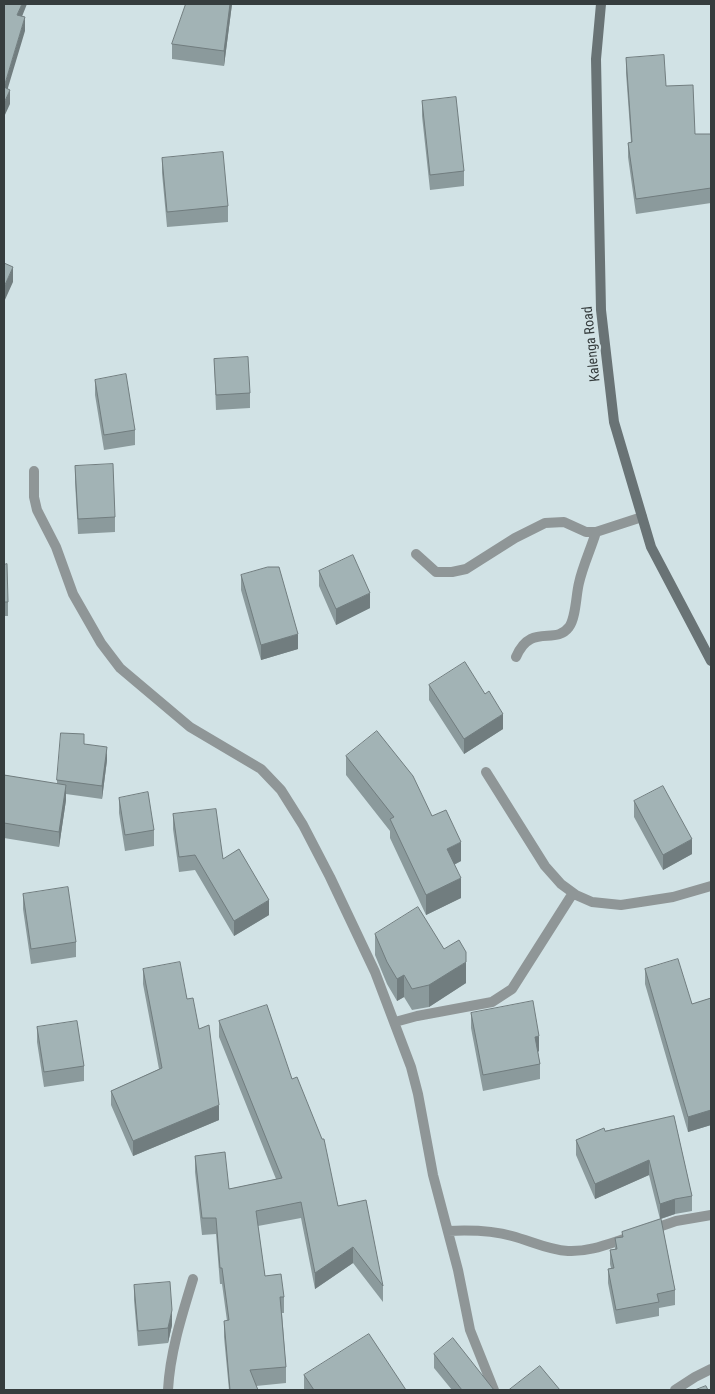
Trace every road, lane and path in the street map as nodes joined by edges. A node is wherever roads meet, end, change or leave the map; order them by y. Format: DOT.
graph roads {
  1 [pos="601,4"];
  2 [pos="34,471"];
  3 [pos="642,517"];
  4 [pos="596,532"];
  5 [pos="416,554"];
  6 [pos="516,656"];
  7 [pos="711,660"];
  8 [pos="486,772"];
  9 [pos="711,886"];
  10 [pos="573,893"];
  11 [pos="395,1022"];
  12 [pos="711,1215"];
  13 [pos="448,1231"];
  14 [pos="194,1279"];
  15 [pos="711,1369"];
  16 [pos="168,1390"];
  17 [pos="494,1390"];
  18 [pos="675,1390"];
  1 -- 3 [label="main road, Kalenga Road"];
  2 -- 11 [label="street"];
  3 -- 4 [label="street"];
  3 -- 7 [label="main road, Kalenga Road"];
  4 -- 5 [label="street"];
  4 -- 6 [label="street"];
  8 -- 10 [label="street"];
  9 -- 10 [label="street"];
  10 -- 11 [label="street"];
  11 -- 13 [label="street"];
  12 -- 13 [label="street"];
  13 -- 17 [label="street"];
  14 -- 16 [label="street"];
  15 -- 18 [label="street"];
}
